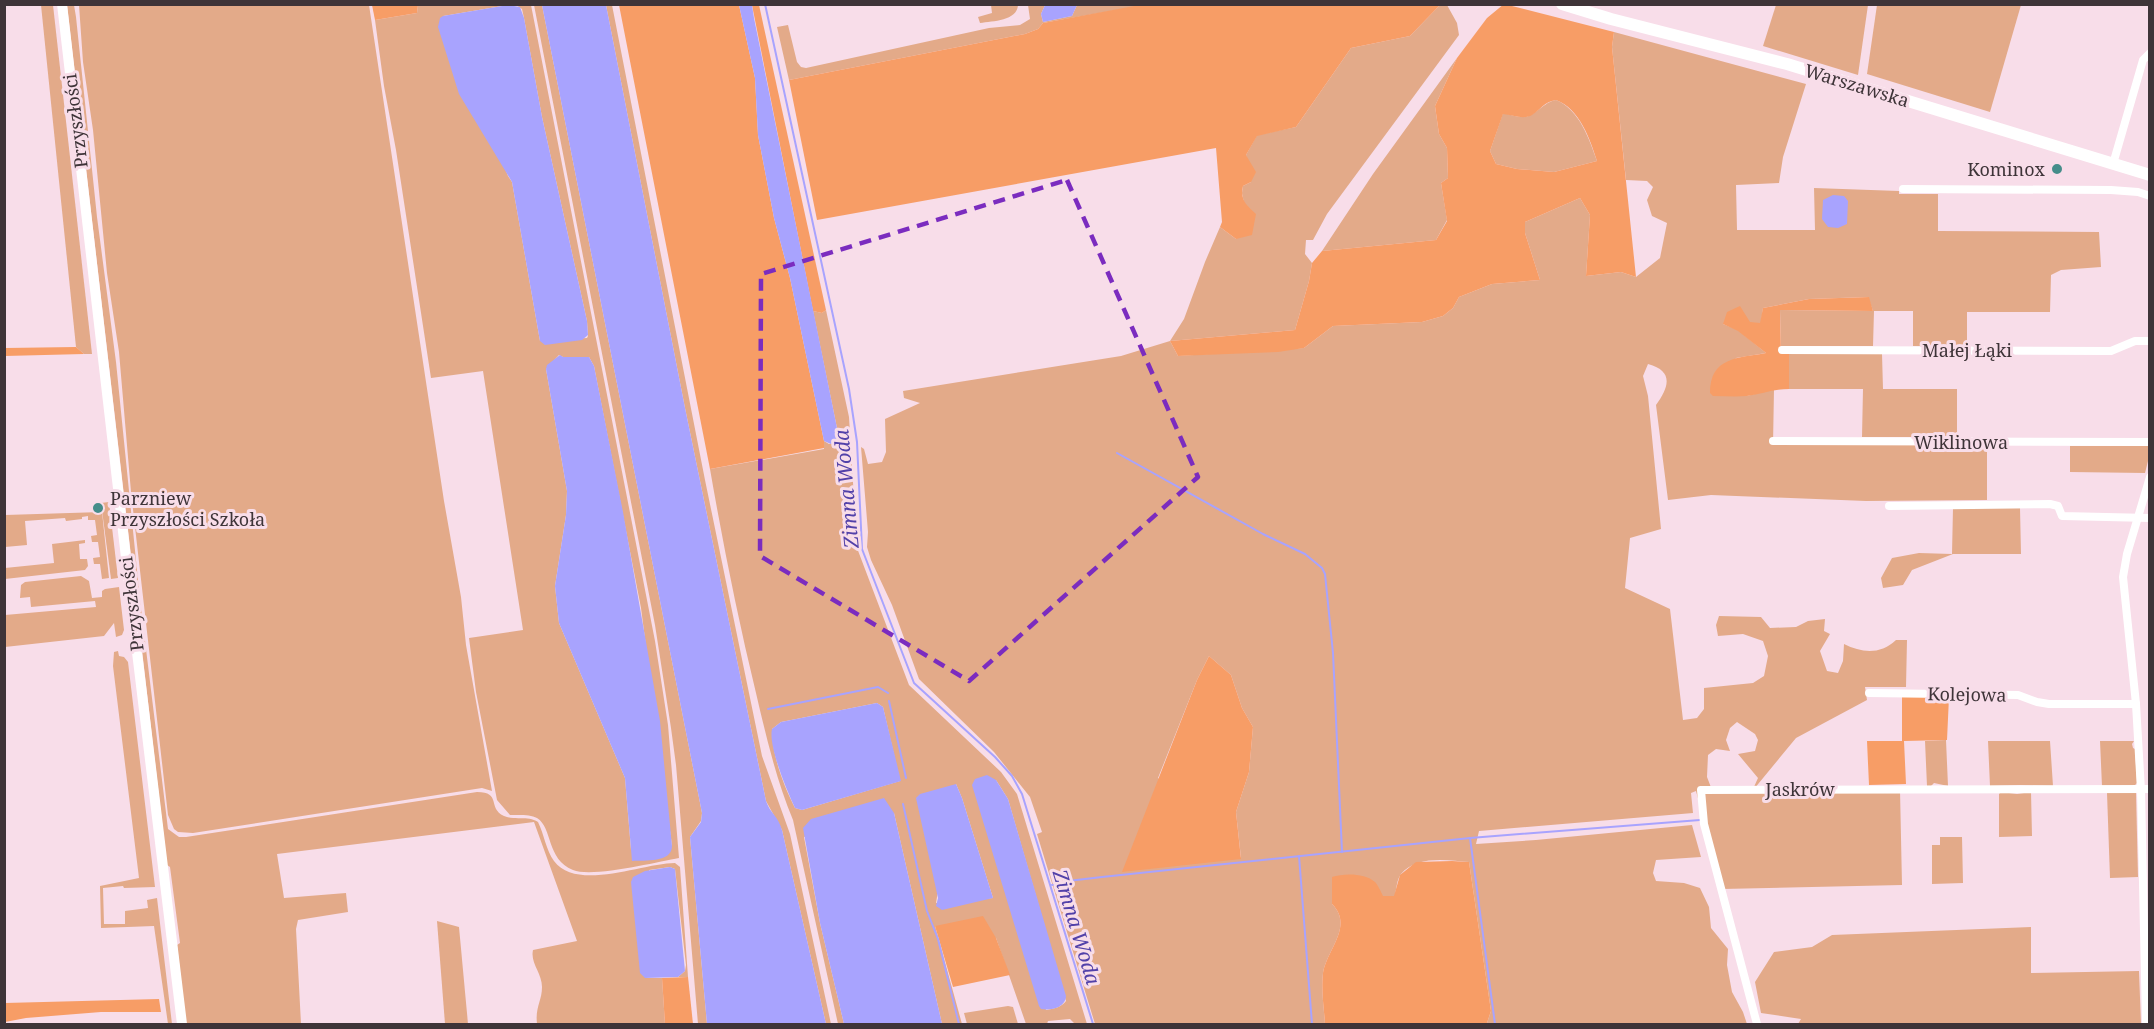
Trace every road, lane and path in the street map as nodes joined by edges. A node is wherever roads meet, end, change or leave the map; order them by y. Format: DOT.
graph roads {
  1 [pos="62,4"];
  2 [pos="1562,4"];
  3 [pos="2150,53"];
  4 [pos="2113,164"];
  5 [pos="2150,175"];
  6 [pos="1903,189"];
  7 [pos="2150,196"];
  8 [pos="2150,341"];
  9 [pos="1782,350"];
  10 [pos="1773,441"];
  11 [pos="2150,442"];
  12 [pos="2150,477"];
  13 [pos="1889,506"];
  14 [pos="2138,518"];
  15 [pos="2150,518"];
  16 [pos="1869,693"];
  17 [pos="2136,704"];
  18 [pos="2145,789"];
  19 [pos="182,1024"];
  20 [pos="1757,1024"];
  21 [pos="2146,1024"];
  1 -- 19 [label="street, Przyszłości"];
  2 -- 4 [label="main road, Warszawska"];
  3 -- 4 [label="street"];
  4 -- 5 [label="main road, Warszawska"];
  6 -- 7 [label="street"];
  8 -- 9 [label="street, Małej Łąki"];
  10 -- 11 [label="street, Wiklinowa"];
  12 -- 14 [label="street"];
  13 -- 14 [label="street"];
  14 -- 15 [label="street"];
  14 -- 17 [label="street"];
  16 -- 17 [label="street, Kolejowa"];
  17 -- 18 [label="street"];
  18 -- 20 [label="street, Jaskrów"];
  18 -- 21 [label="street"];
}
